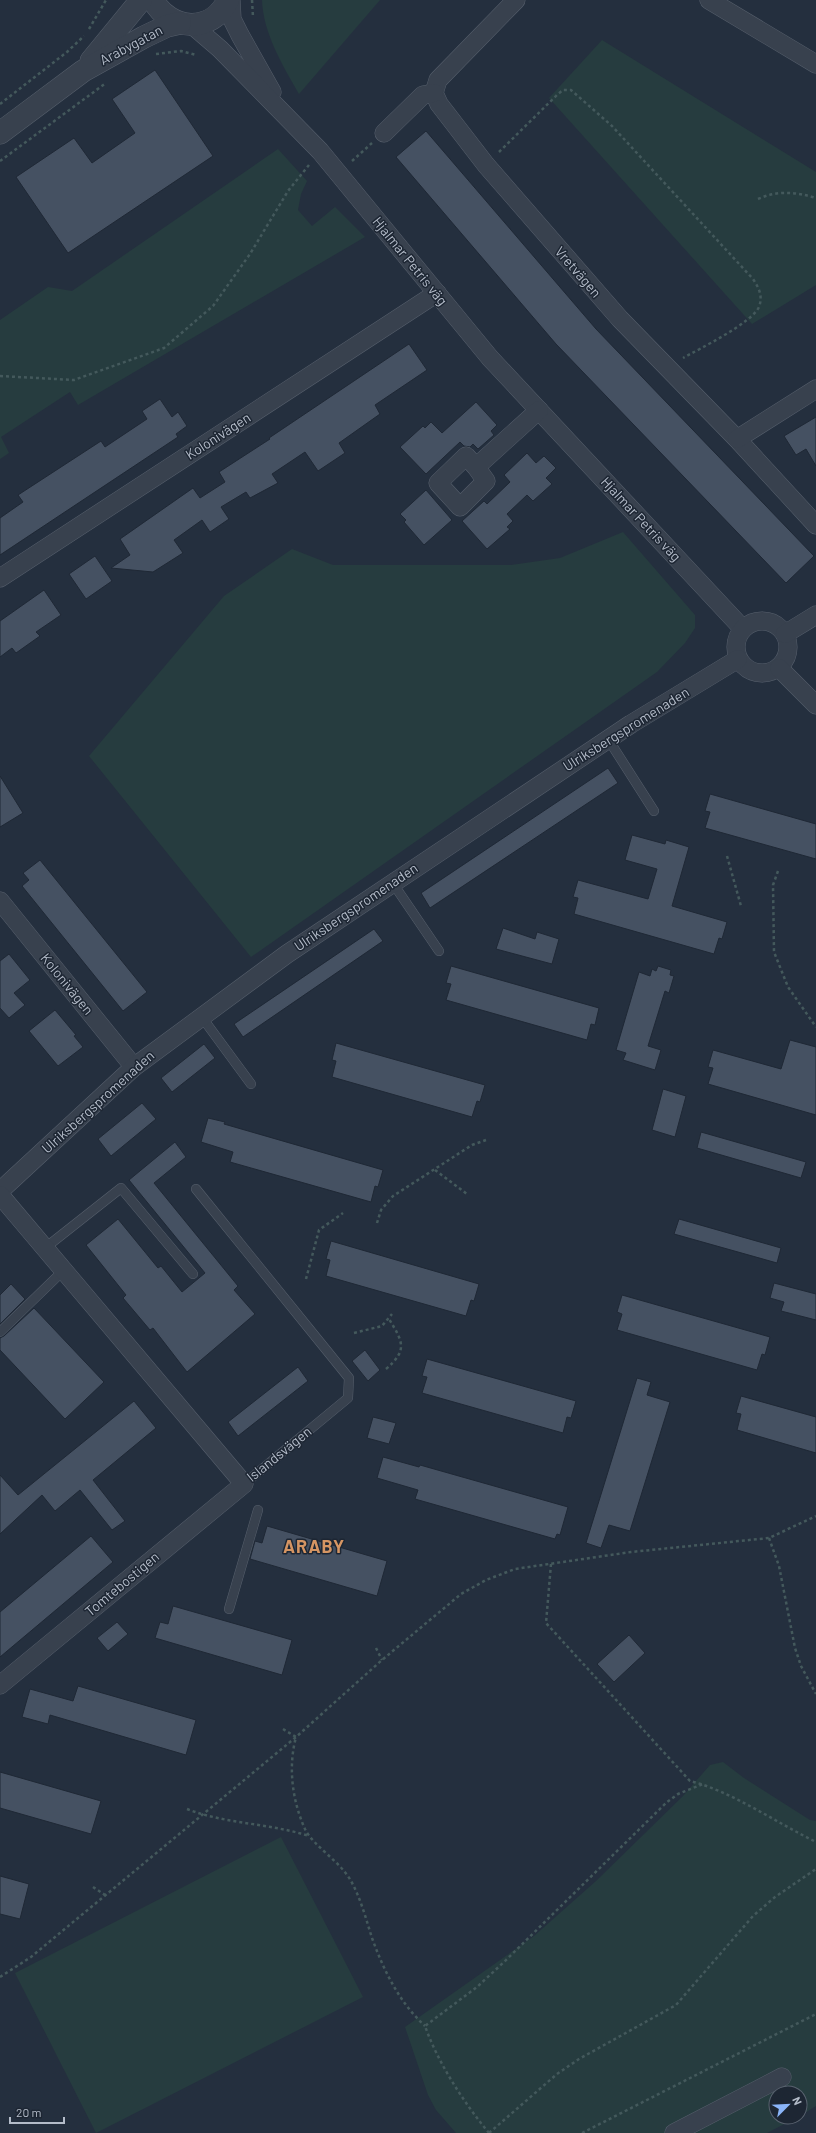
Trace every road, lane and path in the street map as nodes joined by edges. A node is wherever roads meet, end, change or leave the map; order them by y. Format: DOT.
graph roads {
  1 [pos="106,0"];
  2 [pos="141,0"];
  3 [pos="153,0"];
  4 [pos="230,0"];
  5 [pos="516,0"];
  6 [pos="709,0"];
  7 [pos="186,24"];
  8 [pos="816,64"];
  9 [pos="83,71"];
  10 [pos="111,80"];
  11 [pos="434,93"];
  12 [pos="0,104"];
  13 [pos="284,112"];
  14 [pos="0,133"];
  15 [pos="384,133"];
  16 [pos="320,151"];
  17 [pos="0,161"];
  18 [pos="486,165"];
  19 [pos="339,174"];
  20 [pos="816,198"];
  21 [pos="758,199"];
  22 [pos="437,294"];
  23 [pos="667,368"];
  24 [pos="0,376"];
  25 [pos="816,389"];
  26 [pos="539,410"];
  27 [pos="737,439"];
  28 [pos="476,467"];
  29 [pos="816,525"];
  30 [pos="0,578"];
  31 [pos="816,615"];
  32 [pos="743,629"];
  33 [pos="786,634"];
  34 [pos="738,659"];
  35 [pos="779,668"];
  36 [pos="816,705"];
  37 [pos="608,739"];
  38 [pos="654,811"];
  39 [pos="727,856"];
  40 [pos="778,871"];
  41 [pos="392,882"];
  42 [pos="0,901"];
  43 [pos="741,906"];
  44 [pos="439,952"];
  45 [pos="201,1016"];
  46 [pos="816,1027"];
  47 [pos="134,1067"];
  48 [pos="251,1084"];
  49 [pos="486,1140"];
  50 [pos="435,1170"];
  51 [pos="196,1189"];
  52 [pos="0,1191"];
  53 [pos="467,1194"];
  54 [pos="0,1195"];
  55 [pos="343,1213"];
  56 [pos="377,1223"];
  57 [pos="45,1248"];
  58 [pos="64,1270"];
  59 [pos="192,1274"];
  60 [pos="306,1279"];
  61 [pos="392,1314"];
  62 [pos="389,1319"];
  63 [pos="0,1332"];
  64 [pos="354,1333"];
  65 [pos="386,1369"];
  66 [pos="244,1484"];
  67 [pos="258,1510"];
  68 [pos="816,1516"];
  69 [pos="769,1538"];
  70 [pos="551,1564"];
  71 [pos="229,1609"];
  72 [pos="376,1648"];
  73 [pos="382,1660"];
  74 [pos="0,1685"];
  75 [pos="816,1694"];
  76 [pos="283,1730"];
  77 [pos="296,1737"];
  78 [pos="703,1784"];
  79 [pos="187,1809"];
  80 [pos="202,1815"];
  81 [pos="310,1837"];
  82 [pos="816,1842"];
  83 [pos="816,1869"];
  84 [pos="93,1887"];
  85 [pos="105,1896"];
  86 [pos="0,1977"];
  87 [pos="816,2014"];
  88 [pos="425,2026"];
  89 [pos="782,2078"];
  90 [pos="489,2133"];
  91 [pos="582,2133"];
  92 [pos="674,2133"];
  1 -- 12 [label="path"];
  2 -- 9 [label="street, Arabygatan"];
  3 -- 7 [label="street"];
  4 -- 7 [label="street, Arabygatan"];
  4 -- 13 [label="street, Hjalmar Petris väg"];
  5 -- 11 [label="street"];
  6 -- 8 [label="street"];
  7 -- 9 [label="street, Arabygatan"];
  7 -- 13 [label="street, Hjalmar Petris väg"];
  9 -- 14 [label="street, Arabygatan"];
  10 -- 17 [label="path"];
  11 -- 15 [label="street"];
  11 -- 18 [label="street, Vretvägen"];
  13 -- 16 [label="street, Hjalmar Petris väg"];
  15 -- 19 [label="path"];
  16 -- 19 [label="street, Hjalmar Petris väg"];
  16 -- 24 [label="path"];
  18 -- 23 [label="street, Vretvägen"];
  18 -- 23 [label="path"];
  19 -- 22 [label="street, Hjalmar Petris väg"];
  20 -- 21 [label="path"];
  22 -- 26 [label="street, Hjalmar Petris väg"];
  22 -- 30 [label="street, Kolonivägen"];
  23 -- 27 [label="street, Vretvägen"];
  25 -- 27 [label="street"];
  26 -- 28 [label="street"];
  26 -- 32 [label="street, Hjalmar Petris väg"];
  27 -- 29 [label="street, Vretvägen"];
  31 -- 33 [label="street"];
  32 -- 33 [label="street"];
  32 -- 34 [label="street"];
  33 -- 35 [label="street"];
  34 -- 35 [label="street"];
  34 -- 37 [label="street, Ulriksbergspromenaden"];
  35 -- 36 [label="street"];
  37 -- 38 [label="lane"];
  37 -- 41 [label="street, Ulriksbergspromenaden"];
  39 -- 43 [label="path"];
  40 -- 46 [label="path"];
  41 -- 44 [label="lane"];
  41 -- 45 [label="street, Ulriksbergspromenaden"];
  42 -- 47 [label="street, Kolonivägen"];
  45 -- 47 [label="street, Ulriksbergspromenaden"];
  45 -- 48 [label="lane"];
  47 -- 52 [label="street, Ulriksbergspromenaden"];
  49 -- 50 [label="path"];
  50 -- 53 [label="path"];
  50 -- 56 [label="path"];
  51 -- 66 [label="lane, Islandsvägen"];
  54 -- 57 [label="street, Islandsvägen"];
  55 -- 60 [label="path"];
  57 -- 58 [label="street, Islandsvägen"];
  57 -- 59 [label="lane"];
  58 -- 63 [label="lane"];
  58 -- 66 [label="street, Islandsvägen"];
  61 -- 62 [label="path"];
  62 -- 64 [label="path"];
  62 -- 65 [label="path"];
  66 -- 74 [label="street, Tomtebostigen"];
  67 -- 71 [label="lane"];
  68 -- 69 [label="path"];
  69 -- 70 [label="path"];
  69 -- 75 [label="path"];
  70 -- 73 [label="path"];
  70 -- 78 [label="path"];
  72 -- 73 [label="path"];
  73 -- 77 [label="path"];
  76 -- 77 [label="path"];
  77 -- 80 [label="path"];
  77 -- 81 [label="path"];
  78 -- 82 [label="path"];
  78 -- 88 [label="path"];
  79 -- 80 [label="path"];
  80 -- 81 [label="path"];
  80 -- 85 [label="path"];
  81 -- 88 [label="path"];
  83 -- 90 [label="path"];
  84 -- 85 [label="path"];
  85 -- 86 [label="path"];
  87 -- 91 [label="path"];
  88 -- 90 [label="path"];
  89 -- 92 [label="street"];
}
